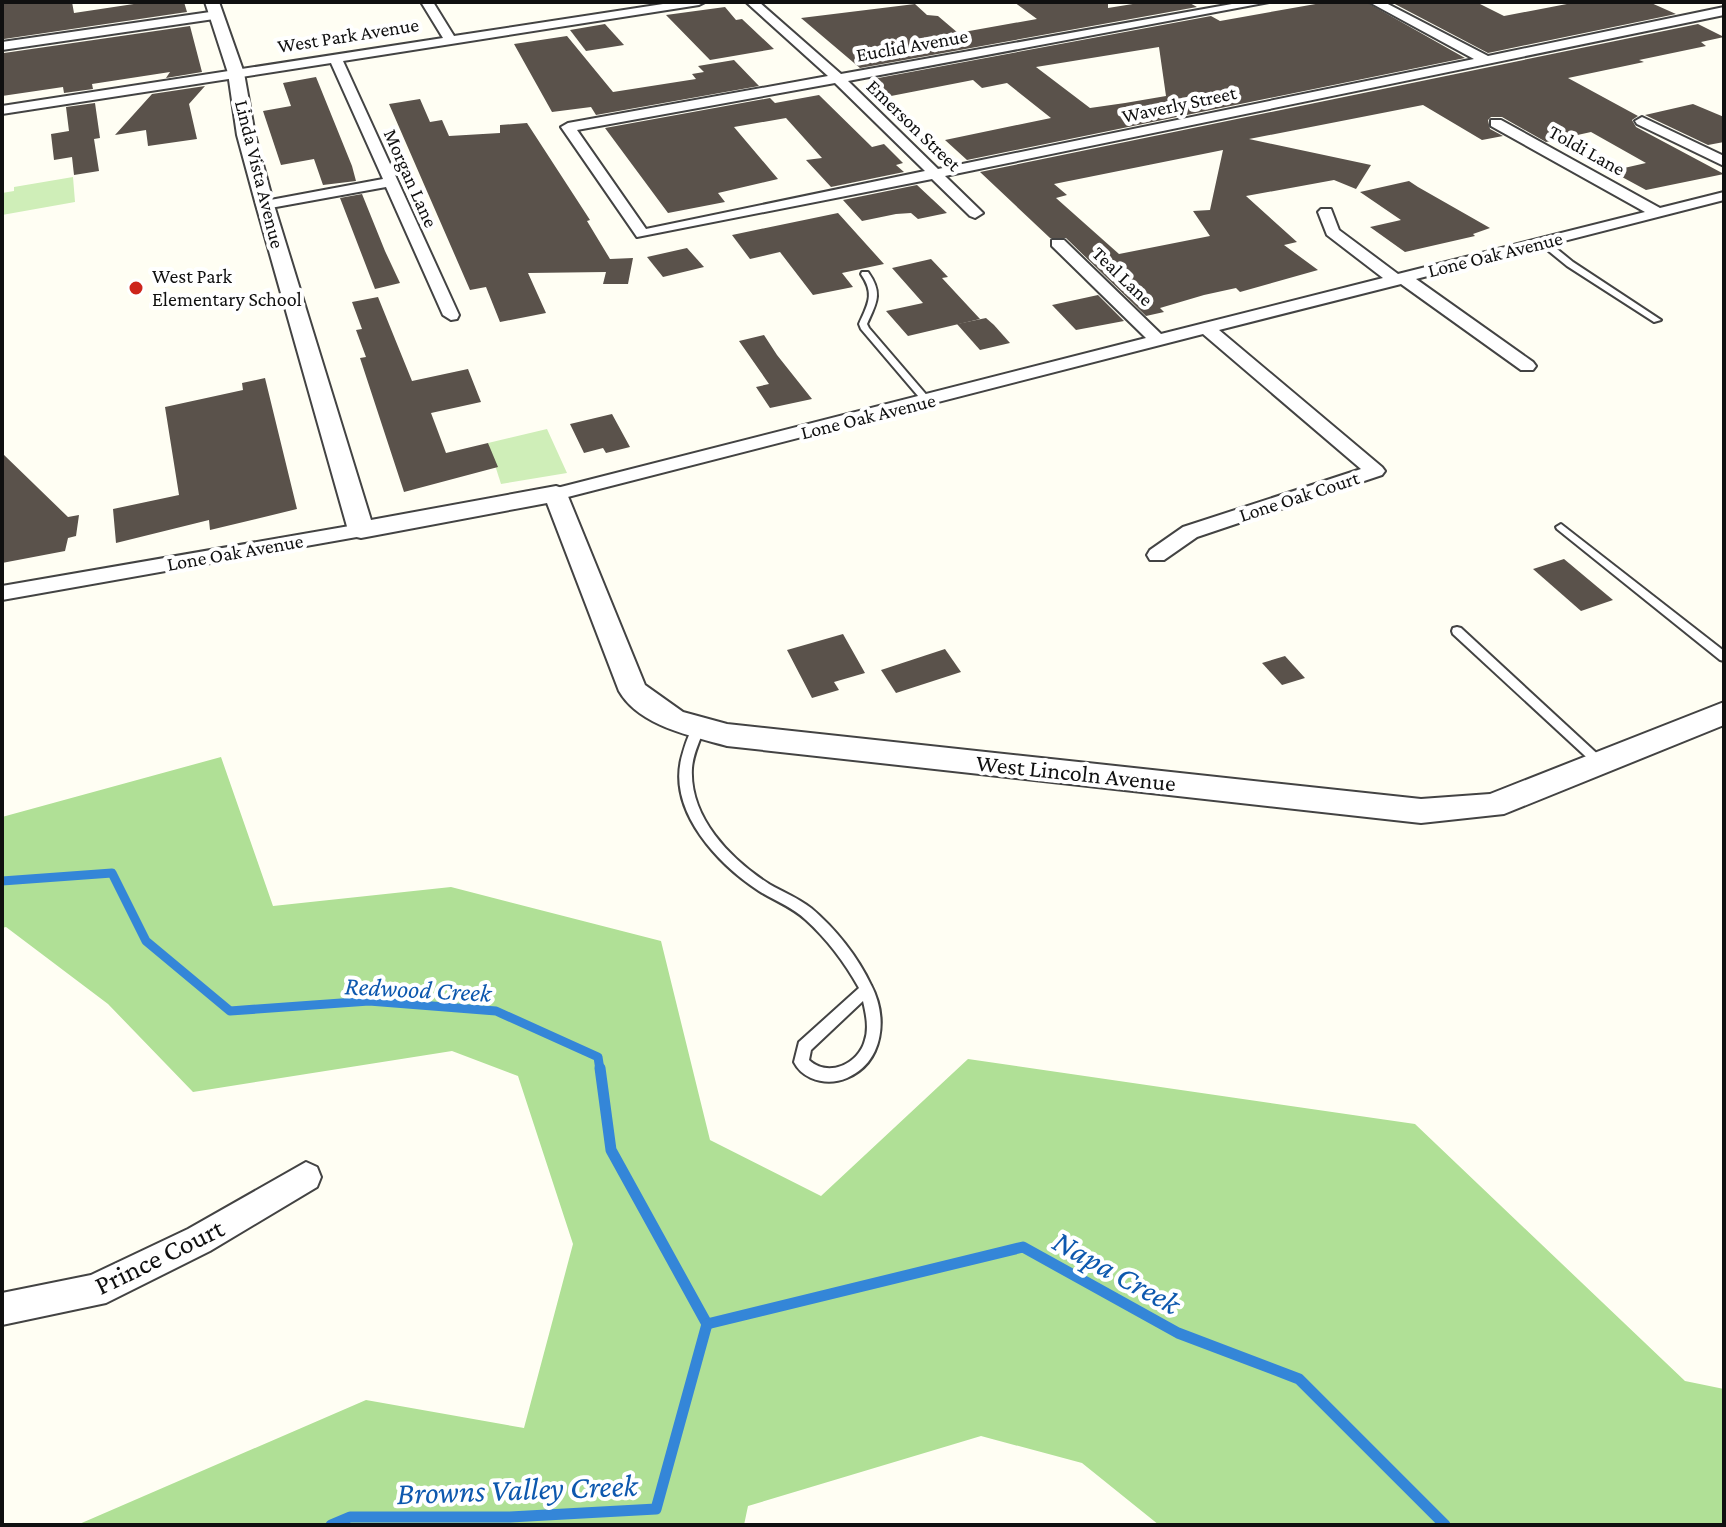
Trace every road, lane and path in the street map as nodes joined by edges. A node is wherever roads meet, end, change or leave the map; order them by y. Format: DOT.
graph roads {
  1 [pos="427,2"];
  2 [pos="699,2"];
  3 [pos="752,2"];
  4 [pos="1263,2"];
  5 [pos="1375,2"];
  6 [pos="214,8"];
  7 [pos="1724,11"];
  8 [pos="450,40"];
  9 [pos="2,46"];
  10 [pos="335,57"];
  11 [pos="1486,60"];
  12 [pos="236,73"];
  13 [pos="839,79"];
  14 [pos="2,110"];
  15 [pos="1642,121"];
  16 [pos="1496,123"];
  17 [pos="1724,162"];
  18 [pos="938,175"];
  19 [pos="391,182"];
  20 [pos="1724,196"];
  21 [pos="265,205"];
  22 [pos="1326,212"];
  23 [pos="975,213"];
  24 [pos="1659,213"];
  25 [pos="642,234"];
  26 [pos="1543,242"];
  27 [pos="1058,243"];
  28 [pos="865,274"];
  29 [pos="1400,279"];
  30 [pos="451,315"];
  31 [pos="1657,320"];
  32 [pos="1207,329"];
  33 [pos="1158,341"];
  34 [pos="1527,366"];
  35 [pos="927,401"];
  36 [pos="556,494"];
  37 [pos="1561,527"];
  38 [pos="361,530"];
  39 [pos="1157,555"];
  40 [pos="2,593"];
  41 [pos="1457,631"];
  42 [pos="1724,657"];
  43 [pos="1724,713"];
  44 [pos="699,727"];
  45 [pos="1600,763"];
  46 [pos="867,989"];
  47 [pos="306,1177"];
  48 [pos="2,1309"];
  1 -- 8 [label="street"];
  2 -- 8 [label="street, West Park Avenue"];
  3 -- 13 [label="street, Emerson Street"];
  4 -- 13 [label="street, Euclid Avenue"];
  5 -- 11 [label="street"];
  6 -- 9 [label="street"];
  6 -- 12 [label="street, Linda Vista Avenue"];
  7 -- 11 [label="street, Waverly Street"];
  8 -- 10 [label="street, West Park Avenue"];
  10 -- 12 [label="street, West Park Avenue"];
  10 -- 19 [label="street, Morgan Lane"];
  11 -- 18 [label="street, Waverly Street"];
  12 -- 14 [label="street, West Park Avenue"];
  12 -- 21 [label="street, Linda Vista Avenue"];
  13 -- 18 [label="street, Emerson Street"];
  13 -- 25 [label="street, Euclid Avenue"];
  15 -- 17 [label="street"];
  16 -- 24 [label="street, Toldi Lane"];
  18 -- 23 [label="street, Emerson Street"];
  18 -- 25 [label="street, Waverly Street"];
  19 -- 21 [label="street"];
  19 -- 30 [label="street, Morgan Lane"];
  20 -- 24 [label="street, Lone Oak Avenue"];
  21 -- 38 [label="street, Linda Vista Avenue"];
  22 -- 29 [label="street"];
  24 -- 26 [label="street, Lone Oak Avenue"];
  26 -- 29 [label="street, Lone Oak Avenue"];
  26 -- 31 [label="lane"];
  27 -- 33 [label="street, Teal Lane"];
  28 -- 35 [label="lane"];
  29 -- 32 [label="street, Lone Oak Avenue"];
  29 -- 34 [label="street"];
  32 -- 33 [label="street, Lone Oak Avenue"];
  32 -- 39 [label="street, Lone Oak Court"];
  33 -- 35 [label="street, Lone Oak Avenue"];
  35 -- 36 [label="street, Lone Oak Avenue"];
  36 -- 38 [label="street, Lone Oak Avenue"];
  36 -- 44 [label="street, West Lincoln Avenue"];
  37 -- 42 [label="lane"];
  38 -- 40 [label="street, Lone Oak Avenue"];
  41 -- 45 [label="lane"];
  43 -- 45 [label="street, West Lincoln Avenue"];
  44 -- 45 [label="street, West Lincoln Avenue"];
  44 -- 46 [label="lane"];
  46 -- 46 [label="lane"];
  47 -- 48 [label="street, Prince Court"];
}
